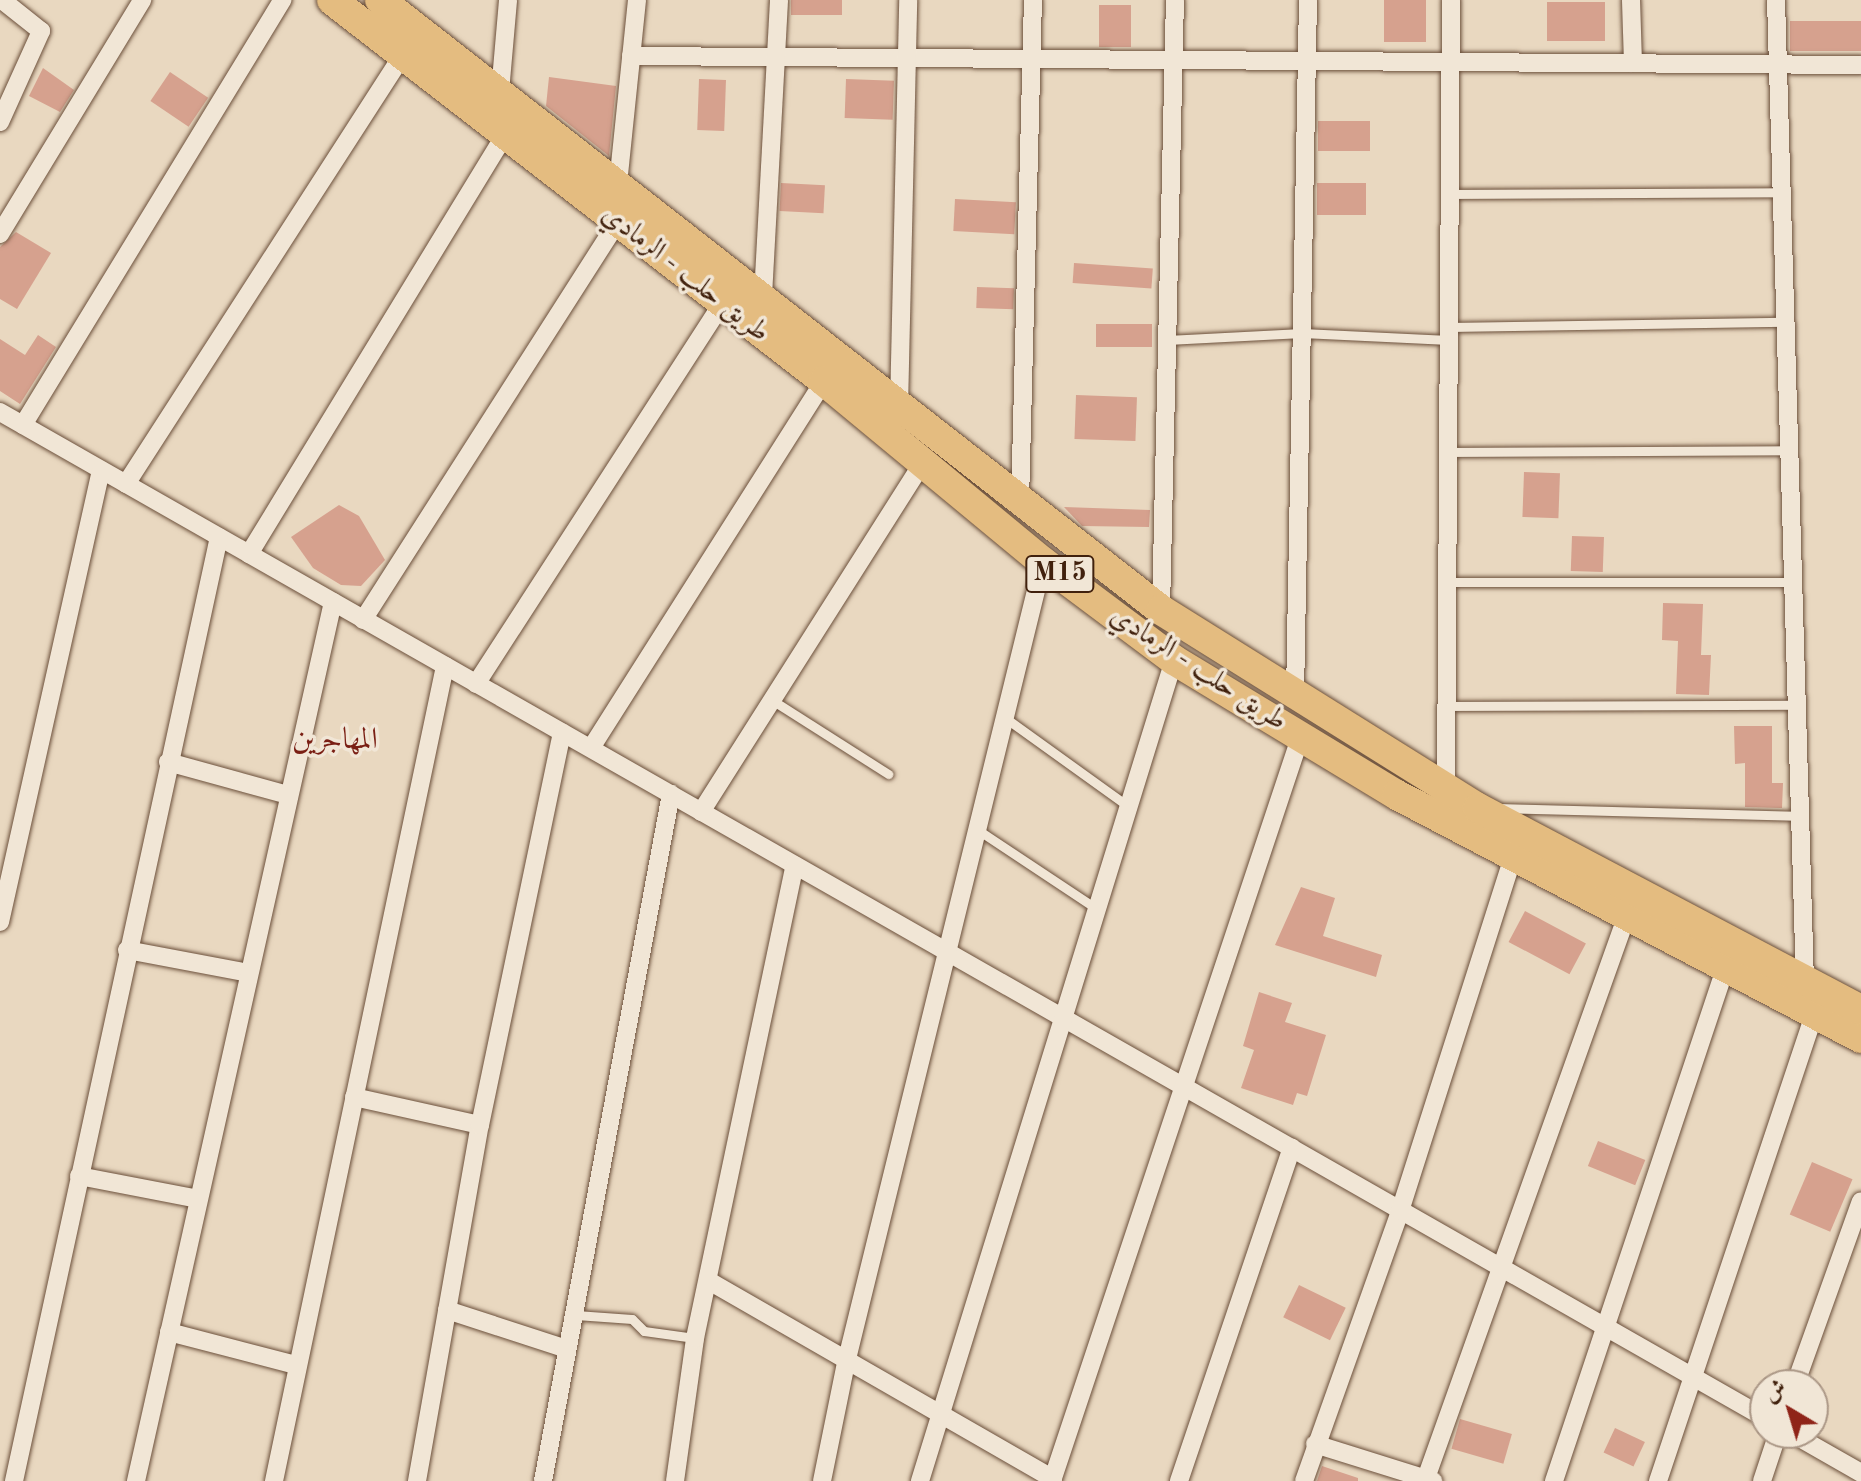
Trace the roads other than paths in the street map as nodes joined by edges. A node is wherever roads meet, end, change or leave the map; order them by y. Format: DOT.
graph roads {
  1 [pos="2,0"];
  2 [pos="142,0"];
  3 [pos="282,0"];
  4 [pos="332,0"];
  5 [pos="380,0"];
  6 [pos="508,0"];
  7 [pos="637,0"];
  8 [pos="779,0"];
  9 [pos="908,0"];
  10 [pos="1033,0"];
  11 [pos="1175,0"];
  12 [pos="1308,0"];
  13 [pos="1451,0"];
  14 [pos="1631,0"];
  15 [pos="1776,0"];
  16 [pos="402,56"];
  17 [pos="631,56"];
  18 [pos="776,57"];
  19 [pos="906,58"];
  20 [pos="1031,59"];
  21 [pos="1173,60"];
  22 [pos="1307,61"];
  23 [pos="1450,62"];
  24 [pos="1633,63"];
  25 [pos="1778,64"];
  26 [pos="1861,65"];
  27 [pos="500,92"];
  28 [pos="0,122"];
  29 [pos="504,137"];
  30 [pos="618,184"];
  31 [pos="1782,192"];
  32 [pos="1449,194"];
  33 [pos="618,221"];
  34 [pos="0,234"];
  35 [pos="763,296"];
  36 [pos="723,302"];
  37 [pos="1786,322"];
  38 [pos="1302,333"];
  39 [pos="1449,333"];
  40 [pos="1167,340"];
  41 [pos="824,381"];
  42 [pos="899,407"];
  43 [pos="0,412"];
  44 [pos="23,425"];
  45 [pos="1789,450"];
  46 [pos="1448,452"];
  47 [pos="923,462"];
  48 [pos="101,470"];
  49 [pos="126,484"];
  50 [pos="1020,502"];
  51 [pos="219,537"];
  52 [pos="249,554"];
  53 [pos="1043,562"];
  54 [pos="1447,582"];
  55 [pos="1793,582"];
  56 [pos="333,602"];
  57 [pos="1161,610"];
  58 [pos="363,620"];
  59 [pos="1174,660"];
  60 [pos="445,666"];
  61 [pos="476,684"];
  62 [pos="1295,695"];
  63 [pos="772,700"];
  64 [pos="1797,705"];
  65 [pos="1446,706"];
  66 [pos="1004,717"];
  67 [pos="562,732"];
  68 [pos="1301,735"];
  69 [pos="591,748"];
  70 [pos="168,762"];
  71 [pos="888,774"];
  72 [pos="1446,786"];
  73 [pos="671,794"];
  74 [pos="288,795"];
  75 [pos="1129,806"];
  76 [pos="1478,808"];
  77 [pos="701,812"];
  78 [pos="1800,816"];
  79 [pos="975,828"];
  80 [pos="1513,856"];
  81 [pos="795,865"];
  82 [pos="1097,909"];
  83 [pos="1627,915"];
  84 [pos="0,922"];
  85 [pos="127,950"];
  86 [pos="946,951"];
  87 [pos="1726,966"];
  88 [pos="249,973"];
  89 [pos="1805,984"];
  90 [pos="1861,1010"];
  91 [pos="1815,1013"];
  92 [pos="1065,1019"];
  93 [pos="1861,1038"];
  94 [pos="1186,1087"];
  95 [pos="354,1097"];
  96 [pos="480,1125"];
  97 [pos="1292,1148"];
  98 [pos="79,1176"];
  99 [pos="198,1199"];
  100 [pos="1861,1201"];
  101 [pos="1400,1211"];
  102 [pos="1499,1266"];
  103 [pos="709,1281"];
  104 [pos="447,1310"];
  105 [pos="576,1315"];
  106 [pos="1606,1327"];
  107 [pos="169,1332"];
  108 [pos="695,1338"];
  109 [pos="567,1349"];
  110 [pos="846,1363"];
  111 [pos="296,1365"];
  112 [pos="1801,1369"];
  113 [pos="1693,1377"];
  114 [pos="1749,1409"];
  115 [pos="939,1415"];
  116 [pos="1315,1444"];
  117 [pos="1773,1449"];
  118 [pos="1819,1449"];
  119 [pos="1861,1473"];
  120 [pos="1053,1480"];
  121 [pos="14,1481"];
  122 [pos="136,1481"];
  123 [pos="274,1481"];
  124 [pos="417,1481"];
  125 [pos="543,1481"];
  126 [pos="675,1481"];
  127 [pos="822,1481"];
  128 [pos="920,1481"];
  129 [pos="1179,1481"];
  130 [pos="1304,1481"];
  131 [pos="1428,1481"];
  132 [pos="1554,1481"];
  133 [pos="1658,1481"];
  134 [pos="1762,1481"];
  1 -- 28 [label="street"];
  2 -- 34 [label="street"];
  3 -- 44 [label="street"];
  4 -- 16 [label="highway, طريق حلب - الرمادي / M15"];
  5 -- 27 [label="highway, طريق حلب - الرمادي / M15"];
  6 -- 27 [label="street"];
  7 -- 17 [label="street"];
  8 -- 18 [label="street"];
  9 -- 19 [label="street"];
  10 -- 20 [label="street"];
  11 -- 21 [label="street"];
  12 -- 22 [label="street"];
  13 -- 23 [label="street"];
  14 -- 24 [label="street"];
  15 -- 25 [label="street"];
  16 -- 29 [label="highway, طريق حلب - الرمادي / M15"];
  16 -- 49 [label="street"];
  17 -- 18 [label="street"];
  17 -- 30 [label="street"];
  18 -- 19 [label="street"];
  18 -- 35 [label="street"];
  19 -- 20 [label="street"];
  19 -- 42 [label="street"];
  20 -- 21 [label="street"];
  20 -- 50 [label="street"];
  21 -- 22 [label="street"];
  21 -- 40 [label="street"];
  22 -- 23 [label="street"];
  22 -- 38 [label="street"];
  23 -- 24 [label="street"];
  23 -- 32 [label="street"];
  24 -- 25 [label="street"];
  25 -- 26 [label="street"];
  25 -- 31 [label="street"];
  27 -- 30 [label="highway, طريق حلب - الرمادي / M15"];
  29 -- 33 [label="highway, طريق حلب - الرمادي / M15"];
  29 -- 52 [label="street"];
  30 -- 35 [label="highway, طريق حلب - الرمادي / M15"];
  31 -- 32 [label="lane"];
  31 -- 37 [label="street"];
  32 -- 39 [label="street"];
  33 -- 36 [label="highway, طريق حلب - الرمادي / M15"];
  33 -- 58 [label="street"];
  35 -- 42 [label="highway, طريق حلب - الرمادي / M15"];
  36 -- 41 [label="highway, طريق حلب - الرمادي / M15"];
  36 -- 61 [label="street"];
  37 -- 39 [label="lane"];
  37 -- 45 [label="street"];
  38 -- 39 [label="lane"];
  38 -- 40 [label="lane"];
  38 -- 62 [label="street"];
  39 -- 46 [label="street"];
  40 -- 57 [label="street"];
  41 -- 47 [label="highway, طريق حلب - الرمادي / M15"];
  41 -- 69 [label="street"];
  42 -- 50 [label="highway, طريق حلب - الرمادي / M15"];
  43 -- 44 [label="street"];
  44 -- 48 [label="street"];
  45 -- 46 [label="lane"];
  45 -- 55 [label="street"];
  46 -- 54 [label="street"];
  47 -- 53 [label="highway, طريق حلب - الرمادي / M15"];
  47 -- 63 [label="street"];
  48 -- 49 [label="street"];
  48 -- 84 [label="street"];
  49 -- 51 [label="street"];
  50 -- 57 [label="highway, طريق حلب - الرمادي / M15"];
  51 -- 52 [label="street"];
  51 -- 70 [label="street"];
  52 -- 56 [label="street"];
  53 -- 59 [label="highway, طريق حلب - الرمادي / M15"];
  53 -- 66 [label="street"];
  54 -- 55 [label="lane"];
  54 -- 65 [label="street"];
  55 -- 64 [label="street"];
  56 -- 58 [label="street"];
  56 -- 74 [label="street"];
  57 -- 62 [label="highway, طريق حلب - الرمادي / M15"];
  58 -- 60 [label="street"];
  59 -- 68 [label="highway, طريق حلب - الرمادي / M15"];
  59 -- 75 [label="street"];
  60 -- 61 [label="street"];
  60 -- 95 [label="street"];
  61 -- 67 [label="street"];
  62 -- 72 [label="highway, طريق حلب - الرمادي / M15"];
  63 -- 71 [label="lane"];
  63 -- 77 [label="street"];
  64 -- 65 [label="lane"];
  64 -- 78 [label="street"];
  65 -- 72 [label="street"];
  66 -- 75 [label="lane"];
  66 -- 79 [label="street"];
  67 -- 69 [label="street"];
  67 -- 96 [label="street"];
  68 -- 80 [label="highway, طريق حلب - الرمادي / M15"];
  68 -- 94 [label="street"];
  69 -- 73 [label="street"];
  70 -- 74 [label="street"];
  70 -- 85 [label="street"];
  72 -- 76 [label="highway, طريق حلب - الرمادي / M15"];
  73 -- 77 [label="street"];
  73 -- 105 [label="street"];
  74 -- 88 [label="street"];
  75 -- 82 [label="street"];
  76 -- 78 [label="lane"];
  76 -- 89 [label="highway, طريق حلب - الرمادي / M15"];
  77 -- 81 [label="street"];
  78 -- 89 [label="street"];
  79 -- 82 [label="lane"];
  79 -- 86 [label="street"];
  80 -- 83 [label="highway, طريق حلب - الرمادي / M15"];
  80 -- 101 [label="street"];
  81 -- 86 [label="street"];
  81 -- 103 [label="street"];
  82 -- 92 [label="street"];
  83 -- 87 [label="highway, طريق حلب - الرمادي / M15"];
  83 -- 102 [label="street"];
  85 -- 88 [label="street"];
  85 -- 98 [label="street"];
  86 -- 92 [label="street"];
  86 -- 110 [label="street"];
  87 -- 91 [label="highway, طريق حلب - الرمادي / M15"];
  87 -- 106 [label="street"];
  88 -- 99 [label="street"];
  89 -- 90 [label="highway, طريق حلب - الرمادي / M15"];
  91 -- 93 [label="highway, طريق حلب - الرمادي / M15"];
  91 -- 113 [label="street"];
  92 -- 94 [label="street"];
  92 -- 115 [label="street"];
  94 -- 97 [label="street"];
  94 -- 120 [label="street"];
  95 -- 96 [label="street"];
  95 -- 111 [label="street"];
  96 -- 104 [label="street"];
  97 -- 101 [label="street"];
  97 -- 129 [label="street"];
  98 -- 99 [label="street"];
  98 -- 121 [label="street"];
  99 -- 107 [label="street"];
  100 -- 112 [label="street"];
  101 -- 102 [label="street"];
  101 -- 116 [label="street"];
  102 -- 106 [label="street"];
  102 -- 131 [label="street"];
  103 -- 108 [label="street"];
  103 -- 110 [label="street"];
  104 -- 109 [label="street"];
  104 -- 124 [label="street"];
  105 -- 108 [label="lane"];
  105 -- 109 [label="street"];
  106 -- 113 [label="street"];
  106 -- 132 [label="street"];
  107 -- 111 [label="street"];
  107 -- 122 [label="street"];
  108 -- 126 [label="street"];
  109 -- 125 [label="street"];
  110 -- 115 [label="street"];
  110 -- 127 [label="street"];
  111 -- 123 [label="street"];
  113 -- 114 [label="street"];
  113 -- 133 [label="street"];
  115 -- 120 [label="street"];
  115 -- 128 [label="street"];
  116 -- 130 [label="street"];
  116 -- 131 [label="street"];
  117 -- 134 [label="street"];
  118 -- 119 [label="street"];
}
